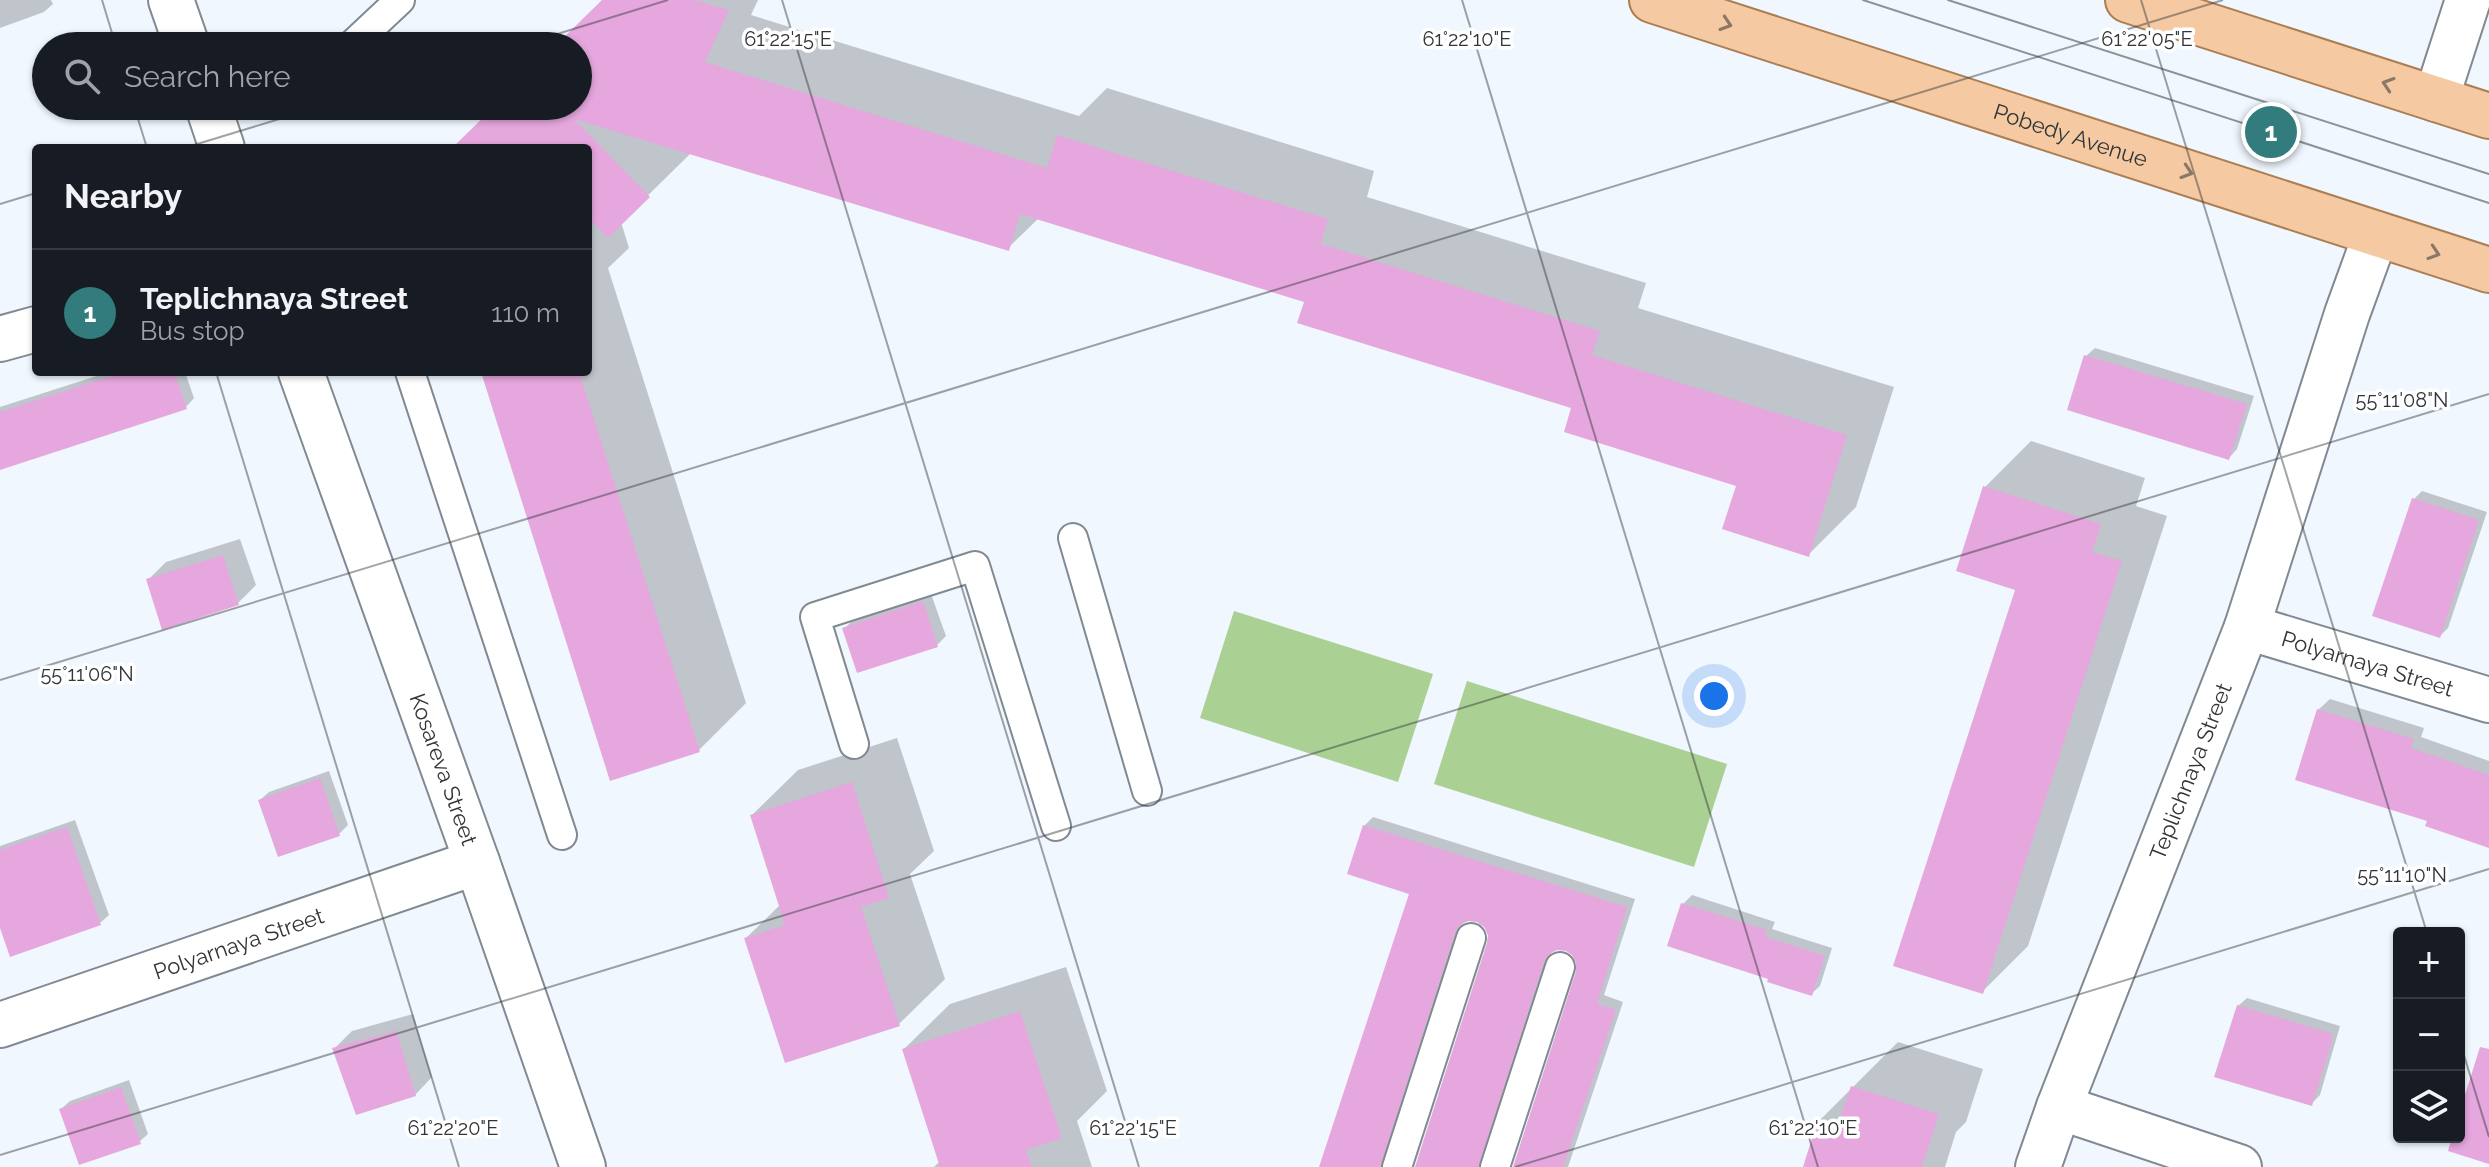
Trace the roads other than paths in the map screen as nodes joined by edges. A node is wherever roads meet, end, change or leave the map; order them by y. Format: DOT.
graph roads {
  1 [pos="171,0"];
  2 [pos="400,0"];
  3 [pos="1652,0"];
  4 [pos="2128,0"];
  5 [pos="2468,0"];
  6 [pos="182,32"];
  7 [pos="366,32"];
  8 [pos="2436,99"];
  9 [pos="2489,116"];
  10 [pos="2376,234"];
  11 [pos="2489,270"];
  12 [pos="32,330"];
  13 [pos="0,339"];
  14 [pos="302,376"];
  15 [pos="411,376"];
  16 [pos="1073,538"];
  17 [pos="2247,627"];
  18 [pos="2489,700"];
  19 [pos="854,744"];
  20 [pos="1147,791"];
  21 [pos="1056,826"];
  22 [pos="562,835"];
  23 [pos="477,862"];
  24 [pos="1471,938"];
  25 [pos="1560,967"];
  26 [pos="0,1025"];
  27 [pos="2059,1107"];
  28 [pos="583,1167"];
  29 [pos="1397,1167"];
  30 [pos="1495,1167"];
  31 [pos="2038,1167"];
  32 [pos="2239,1167"];
  1 -- 6 [label="street"];
  2 -- 7 [label="lane"];
  3 -- 10 [label="main road, Pobedy Avenue, one-way"];
  8 -- 4 [label="main road, one-way"];
  5 -- 8 [label="street"];
  8 -- 9 [label="main road"];
  10 -- 11 [label="main road, Pobedy Avenue, one-way"];
  10 -- 17 [label="street, Teplichnaya Street"];
  12 -- 13 [label="street"];
  14 -- 23 [label="street, Kosareva Street"];
  15 -- 22 [label="lane"];
  16 -- 20 [label="lane"];
  17 -- 18 [label="street, Polyarnaya Street"];
  17 -- 27 [label="street, Teplichnaya Street"];
  19 -- 21 [label="lane"];
  23 -- 26 [label="street, Polyarnaya Street"];
  23 -- 28 [label="street, Kosareva Street"];
  24 -- 29 [label="lane"];
  25 -- 30 [label="lane"];
  27 -- 31 [label="street, Teplichnaya Street"];
  27 -- 32 [label="street"];
}
